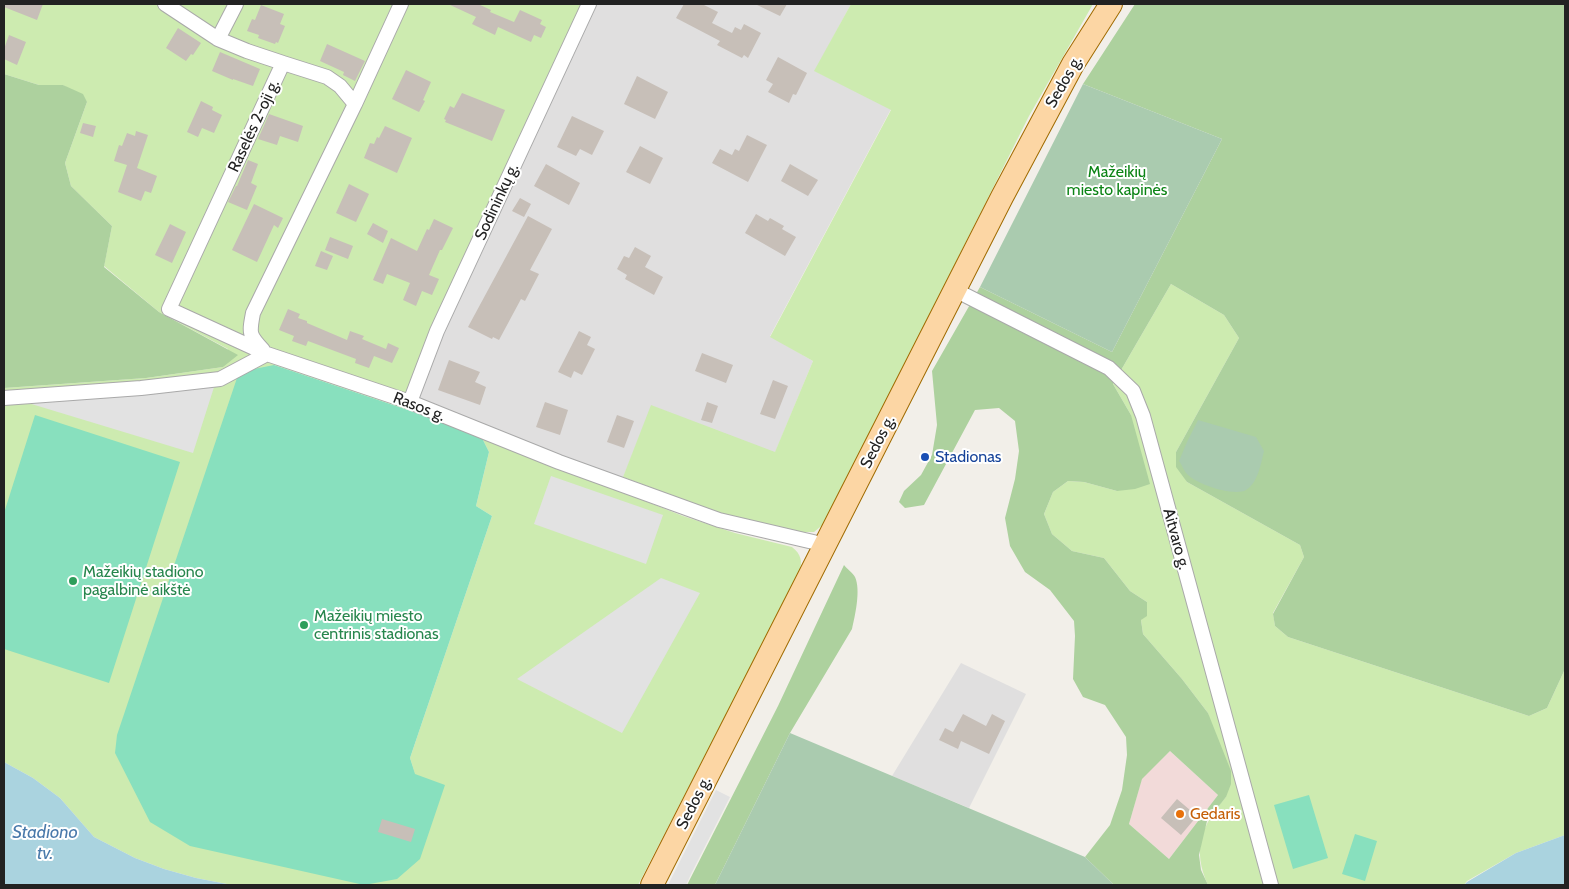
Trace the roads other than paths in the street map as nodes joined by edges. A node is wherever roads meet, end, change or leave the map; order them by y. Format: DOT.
graph roads {
  1 [pos="165,4"];
  2 [pos="236,4"];
  3 [pos="401,4"];
  4 [pos="589,4"];
  5 [pos="1111,4"];
  6 [pos="218,39"];
  7 [pos="283,63"];
  8 [pos="355,104"];
  9 [pos="955,290"];
  10 [pos="267,354"];
  11 [pos="4,398"];
  12 [pos="410,402"];
  13 [pos="826,545"];
  14 [pos="652,885"];
  15 [pos="1271,885"];
  1 -- 6 [label="street, Raselės 2-oji g."];
  2 -- 6 [label="street"];
  3 -- 8 [label="street"];
  4 -- 12 [label="street, Sodininkų g."];
  5 -- 9 [label="main road, Sedos g."];
  6 -- 7 [label="street, Raselės 2-oji g."];
  7 -- 8 [label="street"];
  7 -- 10 [label="street, Raselės 2-oji g."];
  8 -- 10 [label="street"];
  9 -- 13 [label="main road, Sedos g."];
  9 -- 15 [label="street, Aitvaro g."];
  10 -- 11 [label="street"];
  10 -- 12 [label="street, Rasos g."];
  12 -- 13 [label="street, Rasos g."];
  13 -- 14 [label="main road, Sedos g."];
}
